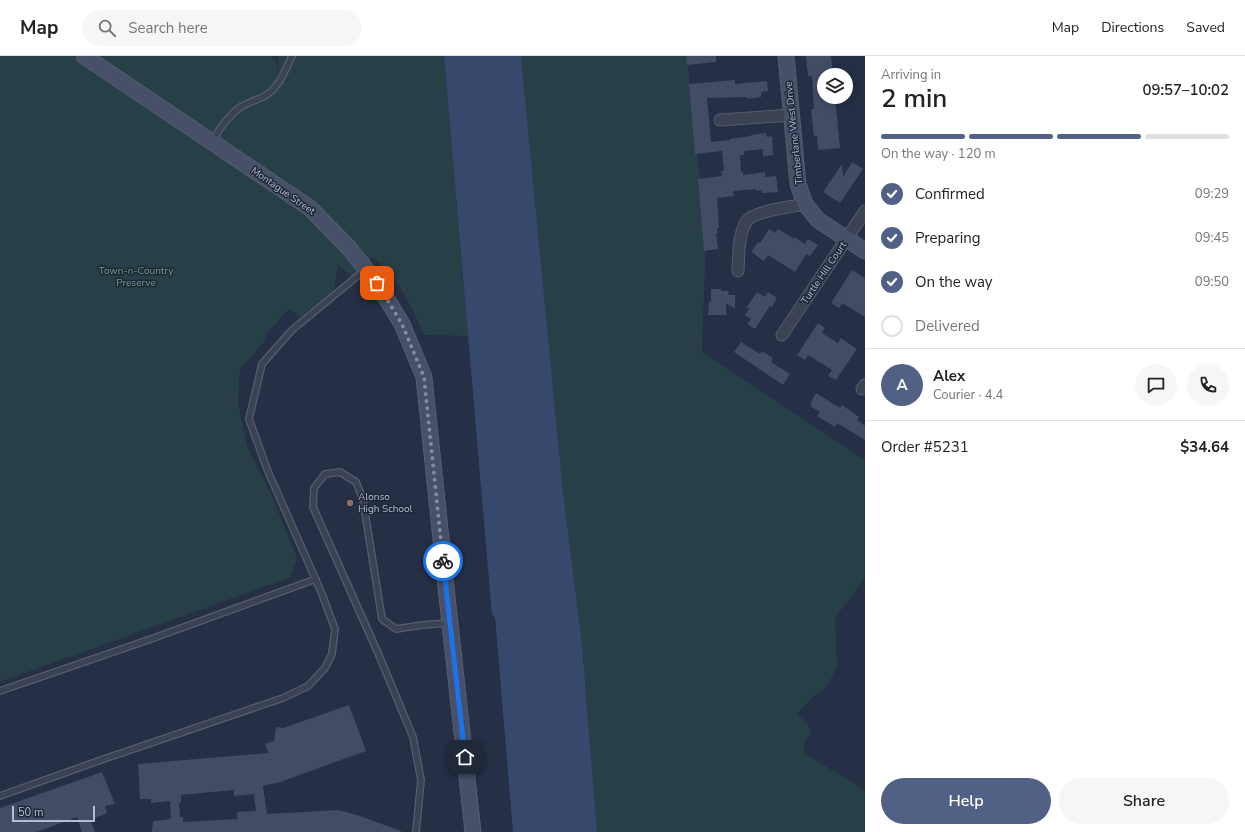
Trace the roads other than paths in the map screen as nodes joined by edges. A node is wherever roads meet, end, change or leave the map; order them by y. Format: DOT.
graph roads {
  1 [pos="84,56"];
  2 [pos="292,56"];
  3 [pos="786,56"];
  4 [pos="792,114"];
  5 [pos="720,120"];
  6 [pos="212,142"];
  7 [pos="805,204"];
  8 [pos="865,211"];
  9 [pos="846,239"];
  10 [pos="865,251"];
  11 [pos="366,269"];
  12 [pos="738,271"];
  13 [pos="782,335"];
  14 [pos="316,579"];
  15 [pos="450,623"];
  16 [pos="0,691"];
  17 [pos="0,796"];
  18 [pos="416,832"];
  19 [pos="473,832"];
  1 -- 6 [label="street, Montague Street"];
  2 -- 6 [label="lane"];
  3 -- 4 [label="street, Timberlane West Drive"];
  4 -- 5 [label="street"];
  4 -- 7 [label="street, Timberlane West Drive"];
  6 -- 11 [label="street, Montague Street"];
  7 -- 9 [label="street, Timberlane West Drive"];
  7 -- 12 [label="street"];
  8 -- 9 [label="street, Turtle Hill Court"];
  9 -- 10 [label="street, Timberlane West Drive"];
  9 -- 13 [label="street, Turtle Hill Court"];
  11 -- 14 [label="lane"];
  11 -- 15 [label="street, Montague Street"];
  14 -- 16 [label="lane"];
  14 -- 17 [label="lane"];
  15 -- 18 [label="lane"];
  15 -- 19 [label="street, Montague Street"];
}
